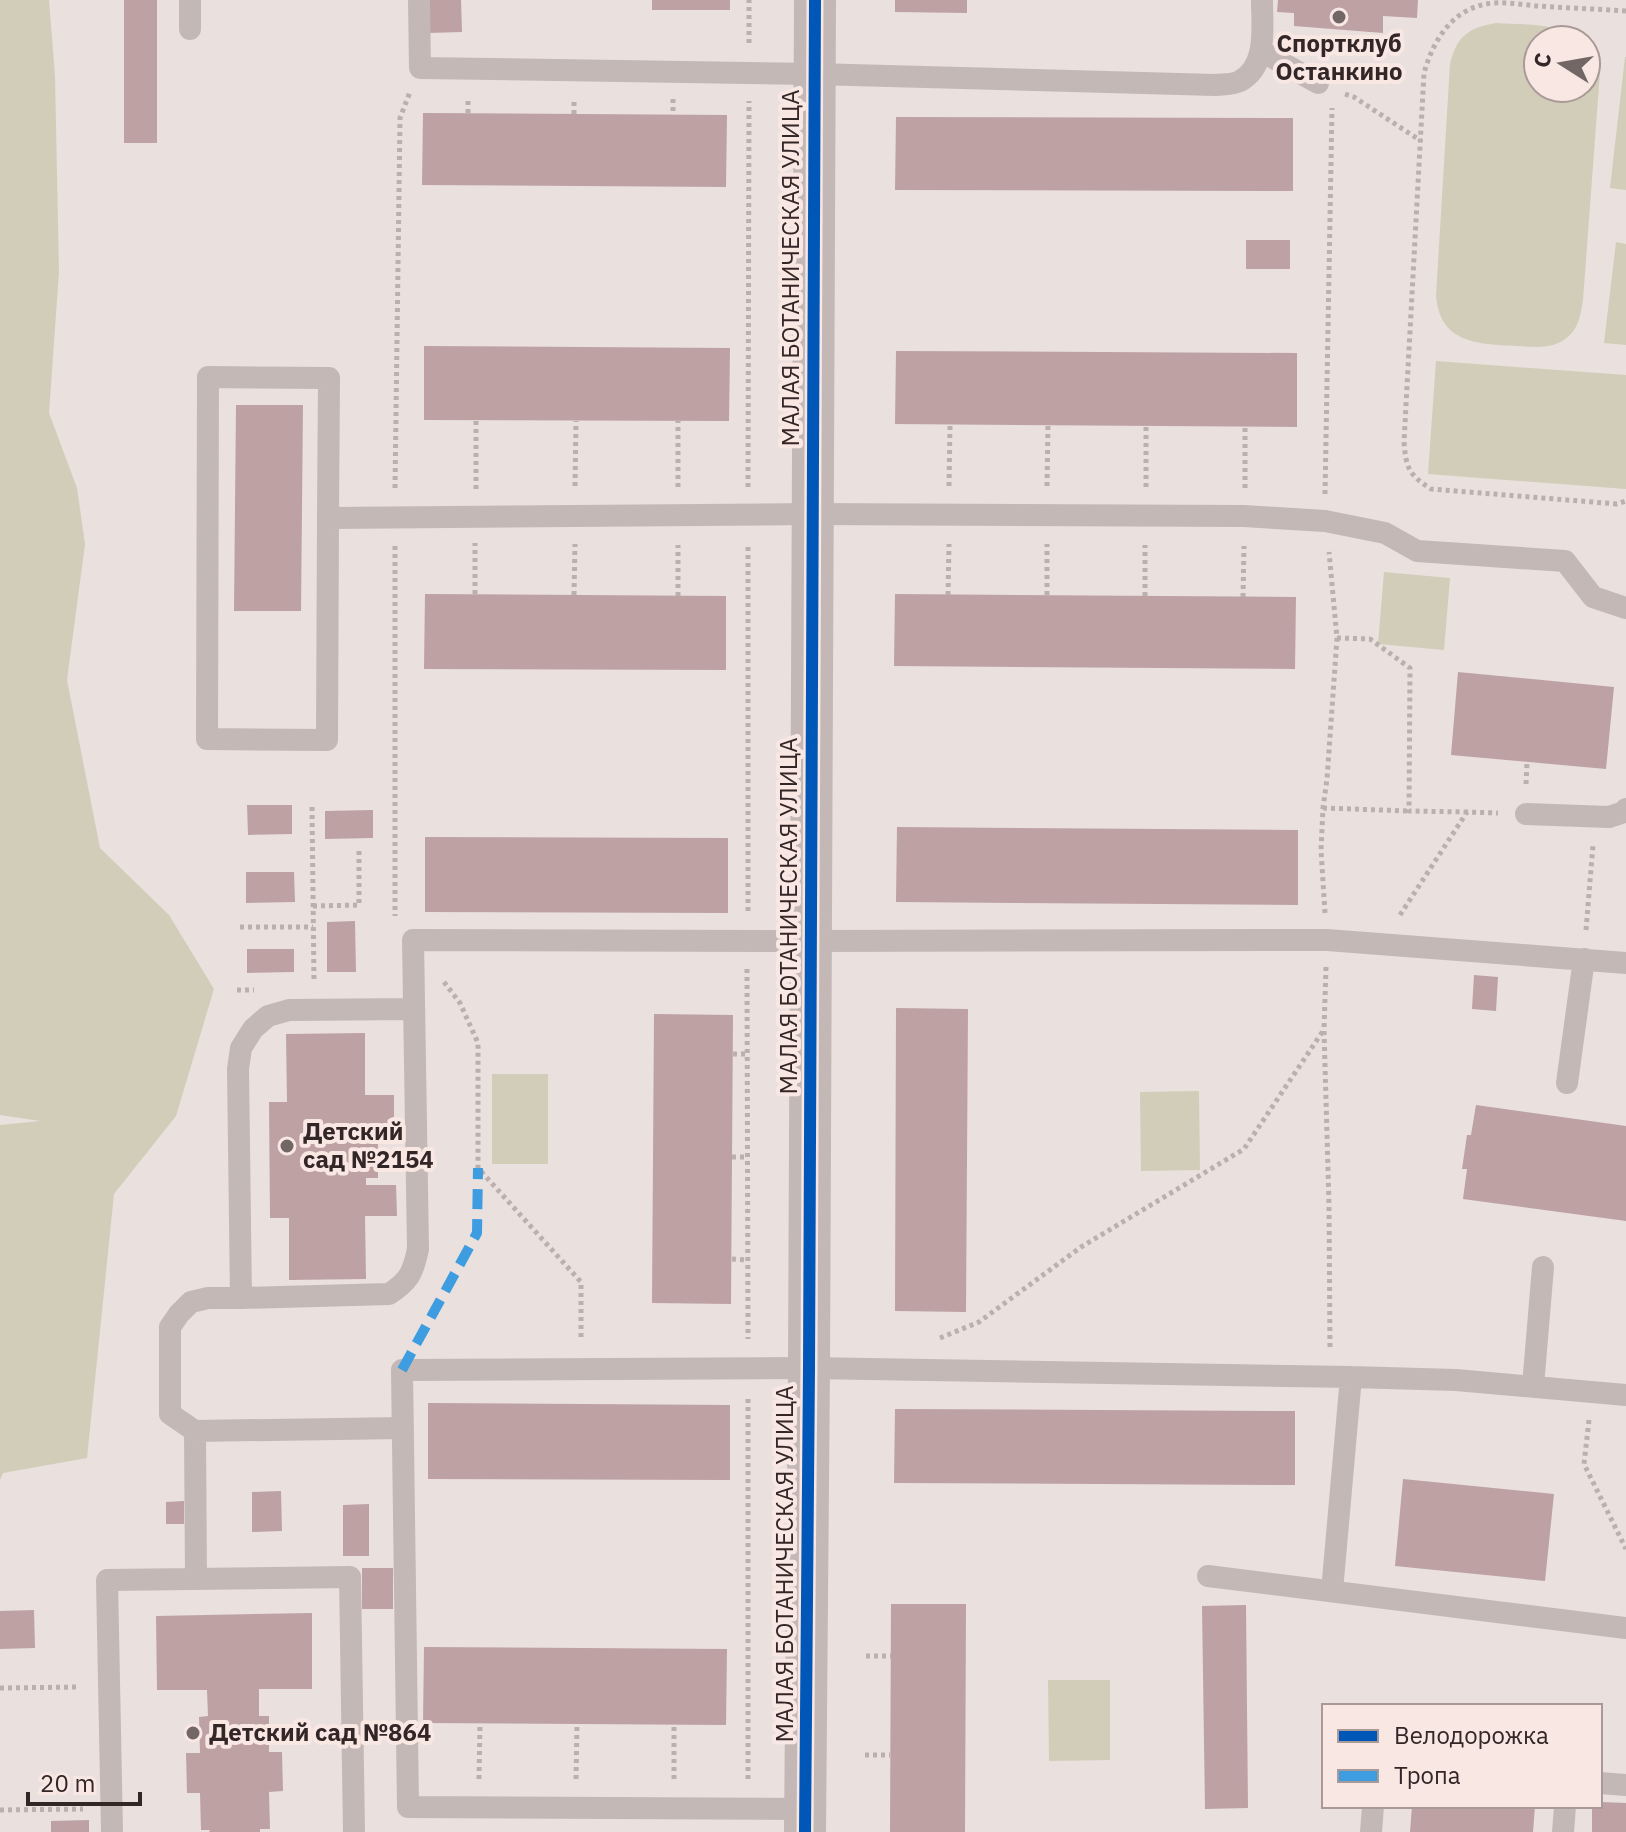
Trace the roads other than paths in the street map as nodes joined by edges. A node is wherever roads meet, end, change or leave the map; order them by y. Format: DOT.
graph roads {
  1 [pos="190,0"];
  2 [pos="419,0"];
  3 [pos="815,0"];
  4 [pos="1262,0"];
  5 [pos="190,29"];
  6 [pos="1261,51"];
  7 [pos="814,74"];
  8 [pos="1325,86"];
  9 [pos="811,514"];
  10 [pos="328,518"];
  11 [pos="1626,608"];
  12 [pos="1626,809"];
  13 [pos="1526,814"];
  14 [pos="811,941"];
  15 [pos="1584,959"];
  16 [pos="1626,963"];
  17 [pos="414,1009"];
  18 [pos="1567,1083"];
  19 [pos="1543,1267"];
  20 [pos="241,1298"];
  21 [pos="809,1368"];
  22 [pos="1340,1377"];
  23 [pos="1533,1386"];
  24 [pos="1626,1395"];
  25 [pos="403,1428"];
  26 [pos="195,1431"];
  27 [pos="1208,1576"];
  28 [pos="196,1579"];
  29 [pos="1332,1591"];
  30 [pos="1626,1628"];
  31 [pos="1602,1783"];
  32 [pos="1626,1785"];
  33 [pos="1373,1808"];
  34 [pos="1565,1808"];
  35 [pos="805,1820"];
  36 [pos="112,1832"];
  37 [pos="354,1832"];
  38 [pos="1371,1832"];
  39 [pos="1563,1832"];
  1 -- 5 [label="lane"];
  2 -- 7 [label="lane"];
  3 -- 7 [label="street, МАЛАЯ БОТАНИЧЕСКАЯ УЛИЦА"];
  4 -- 6 [label="lane"];
  6 -- 7 [label="lane"];
  6 -- 8 [label="lane"];
  7 -- 9 [label="street, МАЛАЯ БОТАНИЧЕСКАЯ УЛИЦА"];
  9 -- 10 [label="lane"];
  9 -- 11 [label="lane"];
  9 -- 14 [label="street, МАЛАЯ БОТАНИЧЕСКАЯ УЛИЦА"];
  10 -- 10 [label="lane"];
  12 -- 13 [label="lane"];
  14 -- 15 [label="lane"];
  14 -- 17 [label="lane"];
  14 -- 21 [label="street, МАЛАЯ БОТАНИЧЕСКАЯ УЛИЦА"];
  15 -- 16 [label="lane"];
  15 -- 18 [label="lane"];
  17 -- 20 [label="lane"];
  17 -- 20 [label="lane"];
  19 -- 23 [label="lane"];
  20 -- 26 [label="lane"];
  21 -- 22 [label="lane"];
  21 -- 25 [label="lane"];
  21 -- 35 [label="street, МАЛАЯ БОТАНИЧЕСКАЯ УЛИЦА"];
  22 -- 23 [label="lane"];
  22 -- 29 [label="lane"];
  23 -- 24 [label="lane"];
  25 -- 26 [label="lane"];
  25 -- 35 [label="lane"];
  26 -- 28 [label="lane"];
  27 -- 29 [label="lane"];
  28 -- 36 [label="lane"];
  28 -- 37 [label="lane"];
  29 -- 30 [label="lane"];
  31 -- 32 [label="lane"];
  33 -- 38 [label="lane"];
  34 -- 39 [label="lane"];
}
